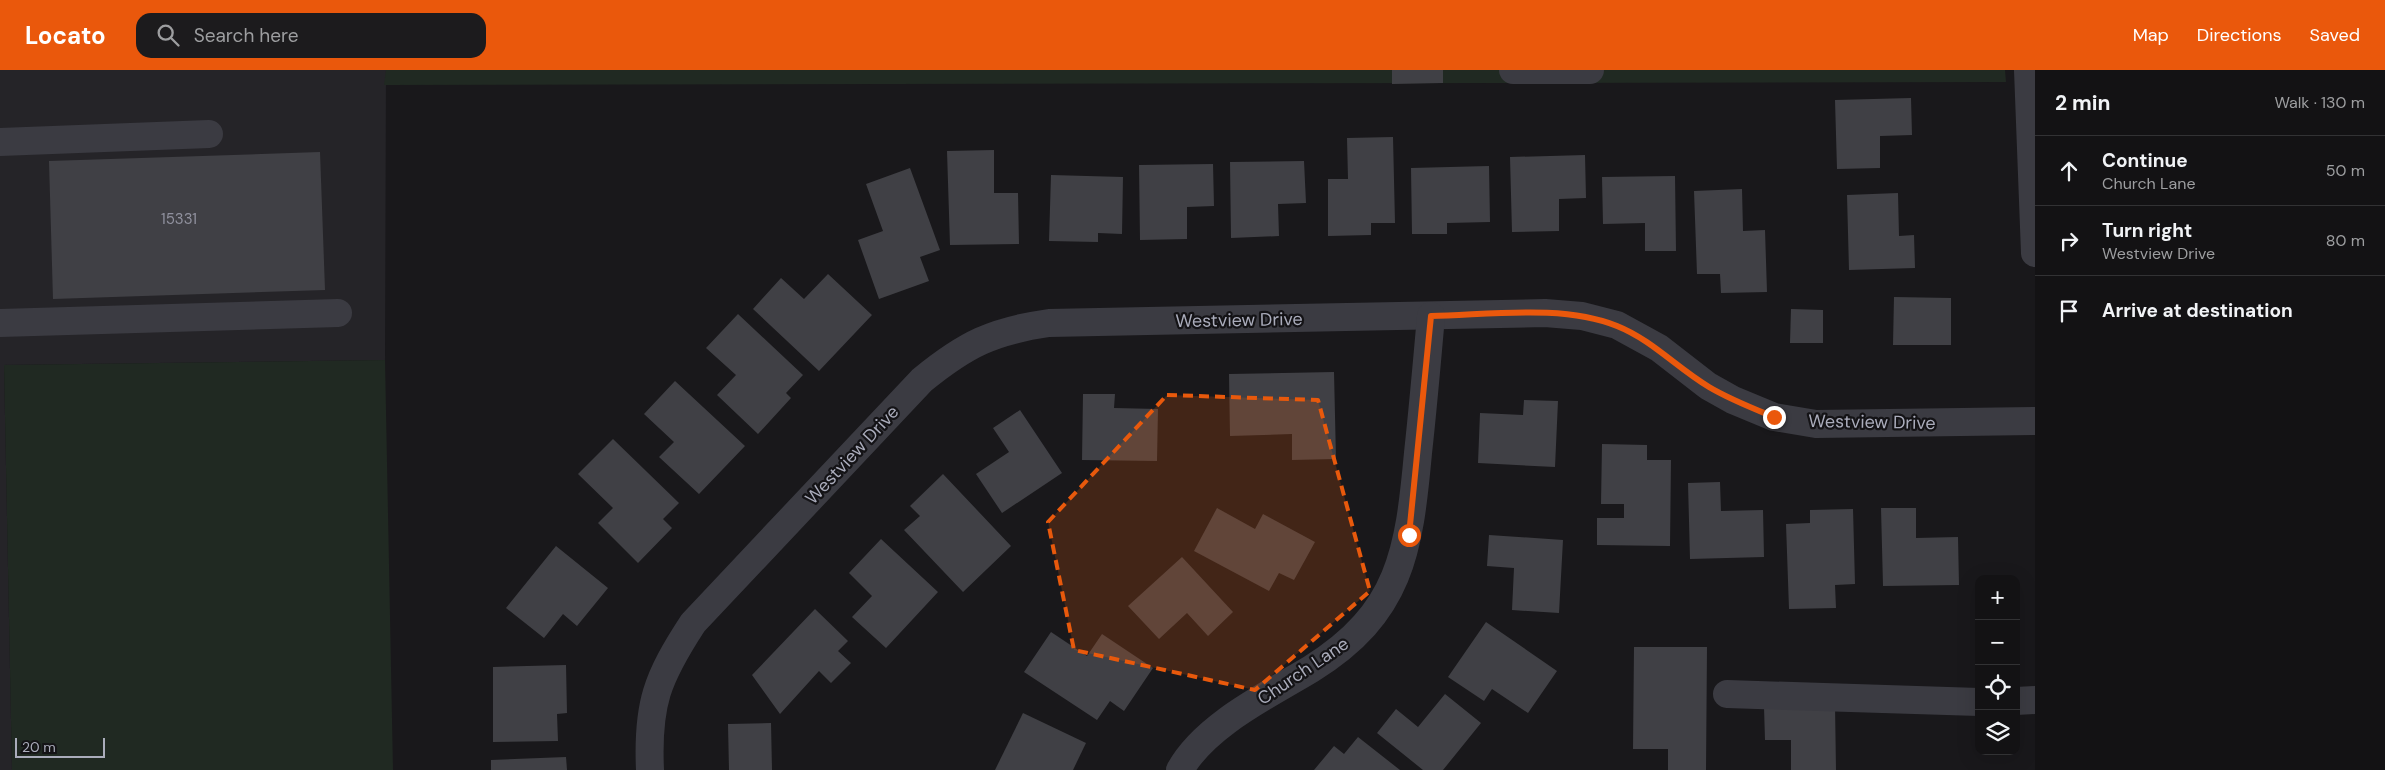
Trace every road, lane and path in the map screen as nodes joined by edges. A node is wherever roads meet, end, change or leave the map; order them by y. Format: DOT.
graph roads {
  1 [pos="1590,70"];
  2 [pos="2028,70"];
  3 [pos="1515,71"];
  4 [pos="209,134"];
  5 [pos="0,142"];
  6 [pos="2035,253"];
  7 [pos="338,312"];
  8 [pos="1431,316"];
  9 [pos="0,323"];
  10 [pos="2035,421"];
  11 [pos="1727,694"];
  12 [pos="2035,700"];
  13 [pos="2020,701"];
  14 [pos="1975,702"];
  15 [pos="650,770"];
  16 [pos="1180,770"];
  1 -- 3 [label="street"];
  2 -- 6 [label="street"];
  4 -- 5 [label="street"];
  7 -- 9 [label="street"];
  8 -- 10 [label="street, Westview Drive"];
  8 -- 15 [label="street, Westview Drive"];
  8 -- 16 [label="street, Church Lane"];
  11 -- 14 [label="street"];
  12 -- 13 [label="street"];
}
